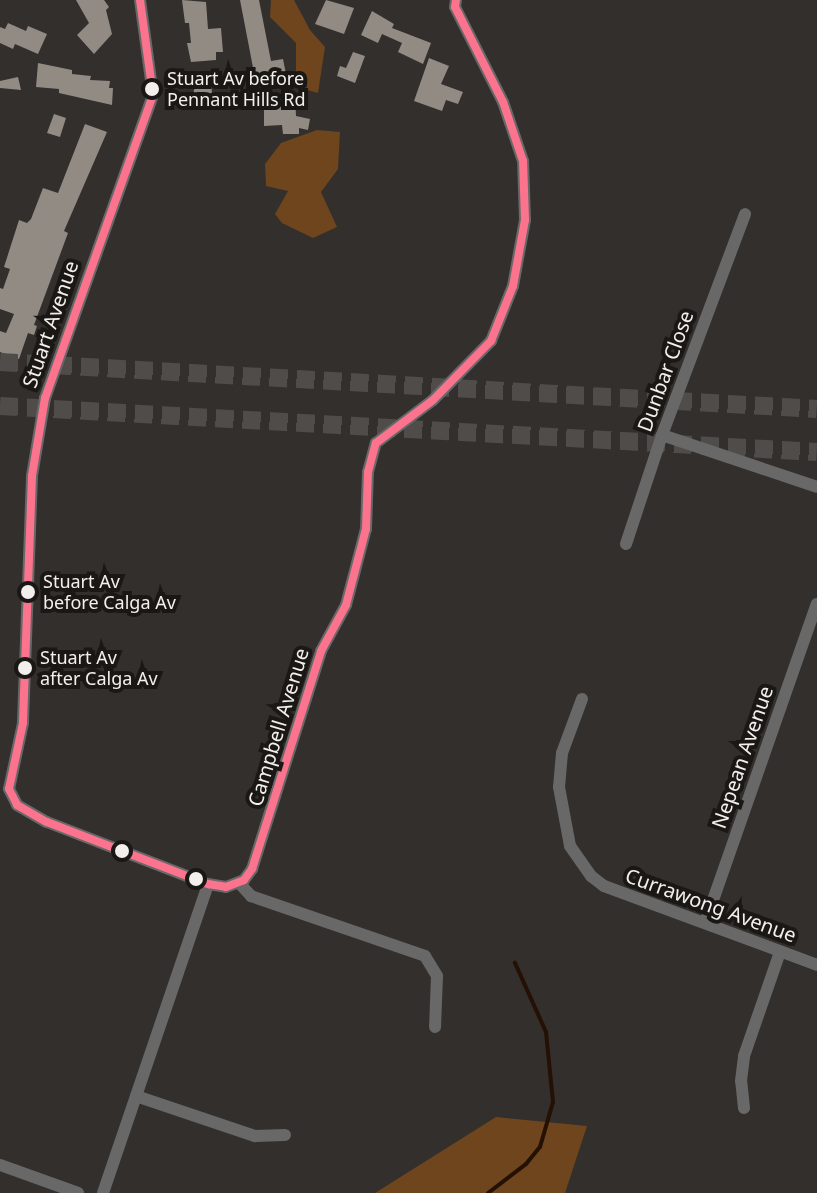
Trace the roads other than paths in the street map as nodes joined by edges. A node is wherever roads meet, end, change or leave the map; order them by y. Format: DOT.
graph roads {
  1 [pos="140,0"];
  2 [pos="456,0"];
  3 [pos="745,214"];
  4 [pos="662,435"];
  5 [pos="817,487"];
  6 [pos="626,544"];
  7 [pos="817,604"];
  8 [pos="582,699"];
  9 [pos="239,883"];
  10 [pos="208,884"];
  11 [pos="705,923"];
  12 [pos="780,952"];
  13 [pos="817,965"];
  14 [pos="435,1027"];
  15 [pos="136,1096"];
  16 [pos="744,1108"];
  17 [pos="285,1135"];
  18 [pos="0,1165"];
  19 [pos="78,1193"];
  20 [pos="103,1193"];
  1 -- 10 [label="street, Stuart Avenue"];
  2 -- 9 [label="street, Campbell Avenue"];
  3 -- 4 [label="street, Dunbar Close"];
  4 -- 5 [label="street"];
  4 -- 6 [label="street, Dunbar Close"];
  7 -- 11 [label="street, Nepean Avenue"];
  8 -- 11 [label="street, Currawong Avenue"];
  9 -- 10 [label="street"];
  9 -- 14 [label="street"];
  10 -- 15 [label="street"];
  11 -- 12 [label="street, Currawong Avenue"];
  12 -- 13 [label="street, Currawong Avenue"];
  12 -- 16 [label="street"];
  15 -- 17 [label="street"];
  15 -- 20 [label="street"];
  18 -- 19 [label="street"];
}
